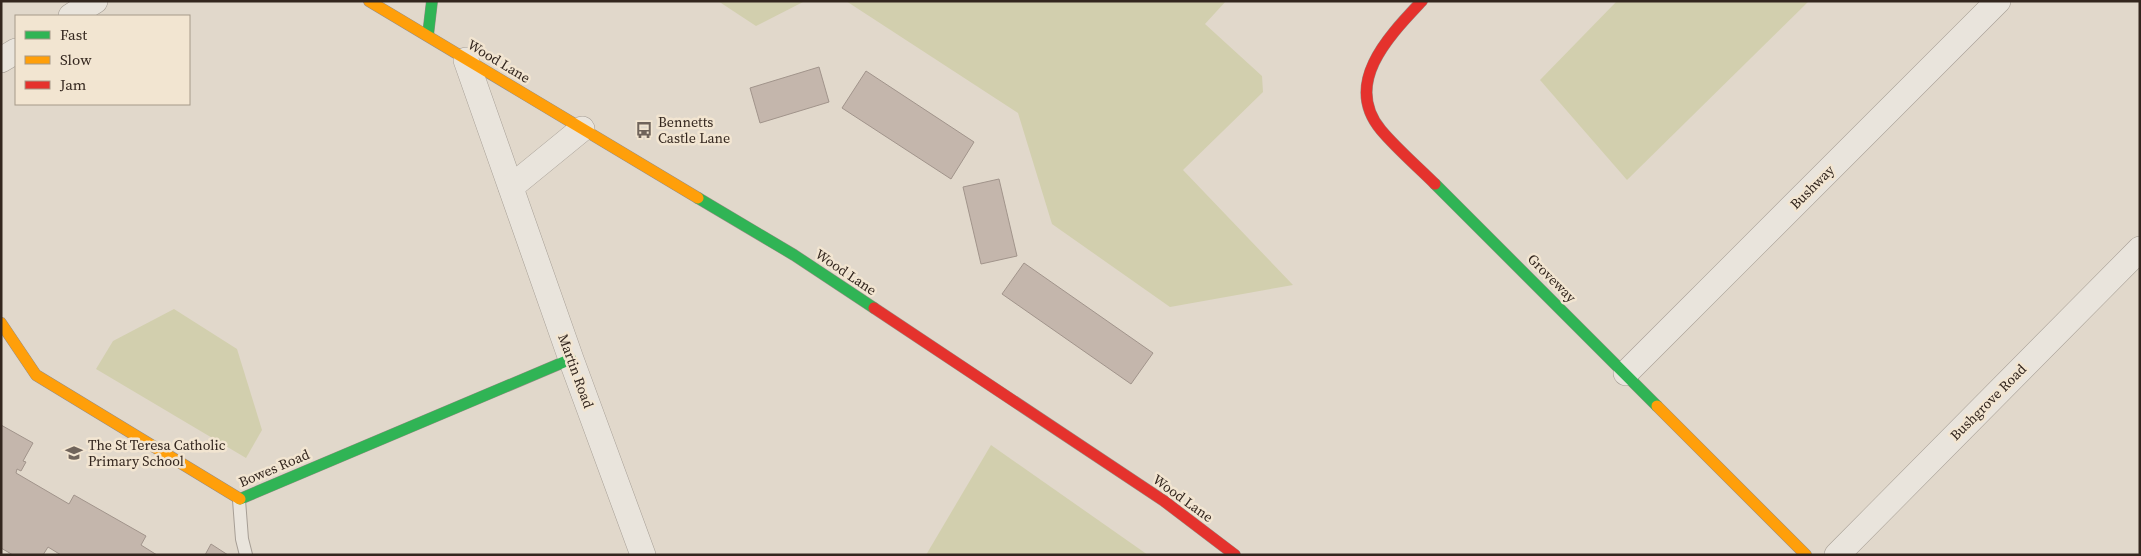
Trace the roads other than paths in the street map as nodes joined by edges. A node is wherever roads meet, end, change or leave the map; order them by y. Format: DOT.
graph roads {
  1 [pos="95,1"];
  2 [pos="369,1"];
  3 [pos="432,1"];
  4 [pos="1422,1"];
  5 [pos="1998,1"];
  6 [pos="74,15"];
  7 [pos="428,35"];
  8 [pos="15,52"];
  9 [pos="1,60"];
  10 [pos="466,60"];
  11 [pos="582,129"];
  12 [pos="511,187"];
  13 [pos="2140,249"];
  14 [pos="1,323"];
  15 [pos="571,359"];
  16 [pos="1626,373"];
  17 [pos="239,500"];
  18 [pos="246,555"];
  19 [pos="643,555"];
  20 [pos="1234,555"];
  21 [pos="1806,555"];
  22 [pos="1837,555"];
  1 -- 6 [label="street"];
  2 -- 7 [label="street, Wood Lane"];
  3 -- 7 [label="street"];
  4 -- 16 [label="street, Groveway"];
  5 -- 16 [label="street, Bushway"];
  7 -- 10 [label="street, Wood Lane"];
  8 -- 9 [label="street"];
  10 -- 11 [label="street, Wood Lane"];
  10 -- 12 [label="street, Martin Road"];
  11 -- 12 [label="street"];
  11 -- 20 [label="street, Wood Lane"];
  12 -- 15 [label="street, Martin Road"];
  13 -- 22 [label="street, Bushgrove Road"];
  14 -- 17 [label="street, Bowes Road"];
  15 -- 17 [label="street, Bowes Road"];
  15 -- 19 [label="street, Martin Road"];
  16 -- 21 [label="street, Groveway"];
  17 -- 18 [label="lane"];
}
